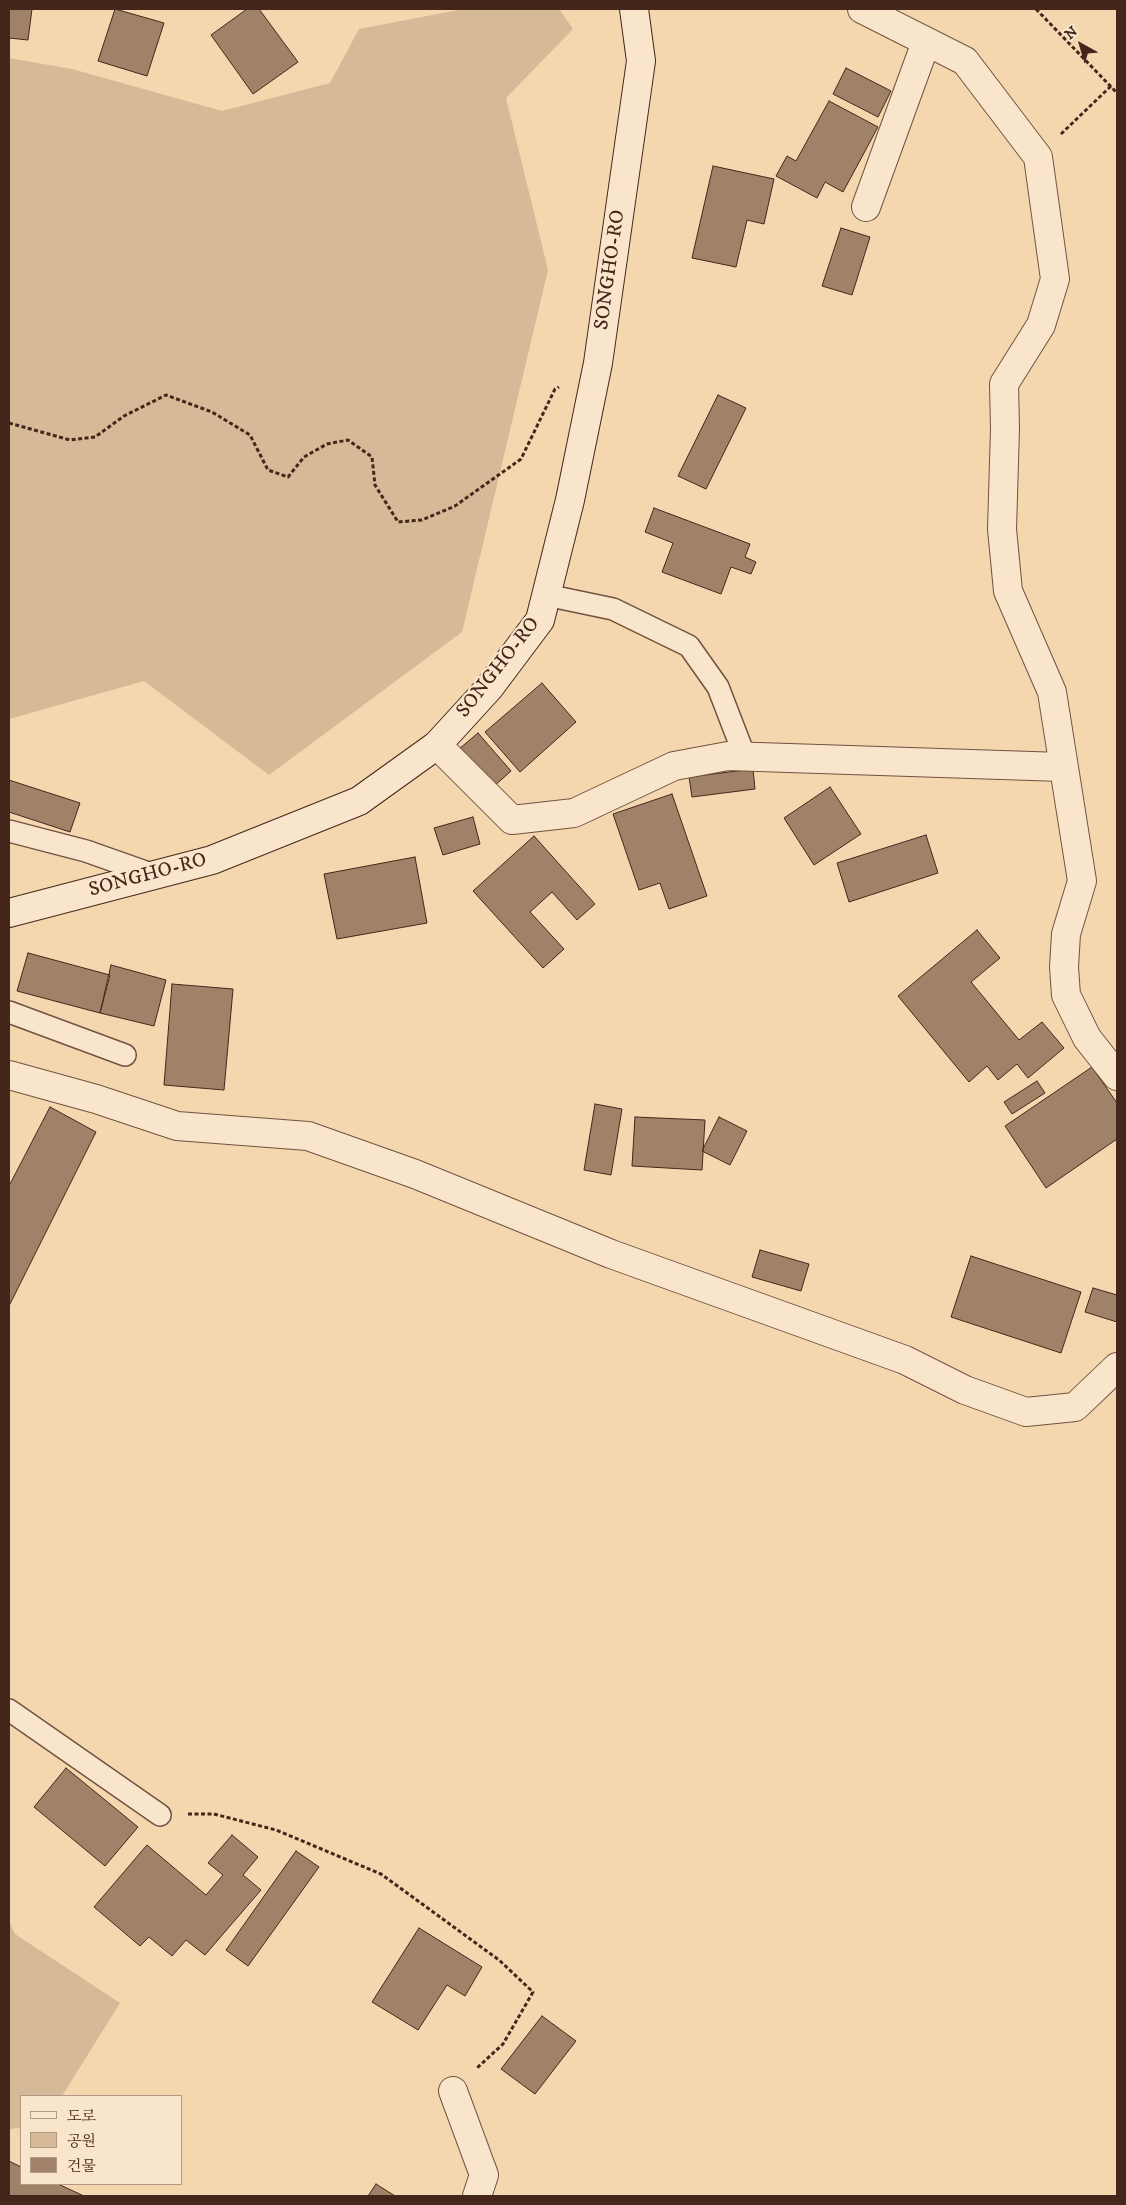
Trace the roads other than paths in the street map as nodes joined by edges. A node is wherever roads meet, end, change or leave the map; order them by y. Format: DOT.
graph roads {
  1 [pos="634,9"];
  2 [pos="862,9"];
  3 [pos="926,42"];
  4 [pos="866,207"];
  5 [pos="546,595"];
  6 [pos="436,745"];
  7 [pos="745,756"];
  8 [pos="1062,767"];
  9 [pos="9,831"];
  10 [pos="154,875"];
  11 [pos="9,913"];
  12 [pos="9,1012"];
  13 [pos="125,1055"];
  14 [pos="9,1075"];
  15 [pos="1117,1076"];
  16 [pos="1117,1367"];
  17 [pos="9,1710"];
  18 [pos="160,1815"];
  19 [pos="453,2091"];
  20 [pos="477,2196"];
  1 -- 5 [label="street, SONGHO-RO"];
  2 -- 3 [label="street"];
  3 -- 4 [label="street"];
  3 -- 8 [label="street"];
  5 -- 6 [label="street, SONGHO-RO"];
  5 -- 7 [label="lane"];
  6 -- 7 [label="street"];
  6 -- 10 [label="street, SONGHO-RO"];
  7 -- 8 [label="street"];
  8 -- 15 [label="street"];
  9 -- 10 [label="lane"];
  10 -- 11 [label="street, SONGHO-RO"];
  12 -- 13 [label="lane"];
  14 -- 16 [label="street"];
  17 -- 18 [label="lane"];
  19 -- 20 [label="street"];
}
